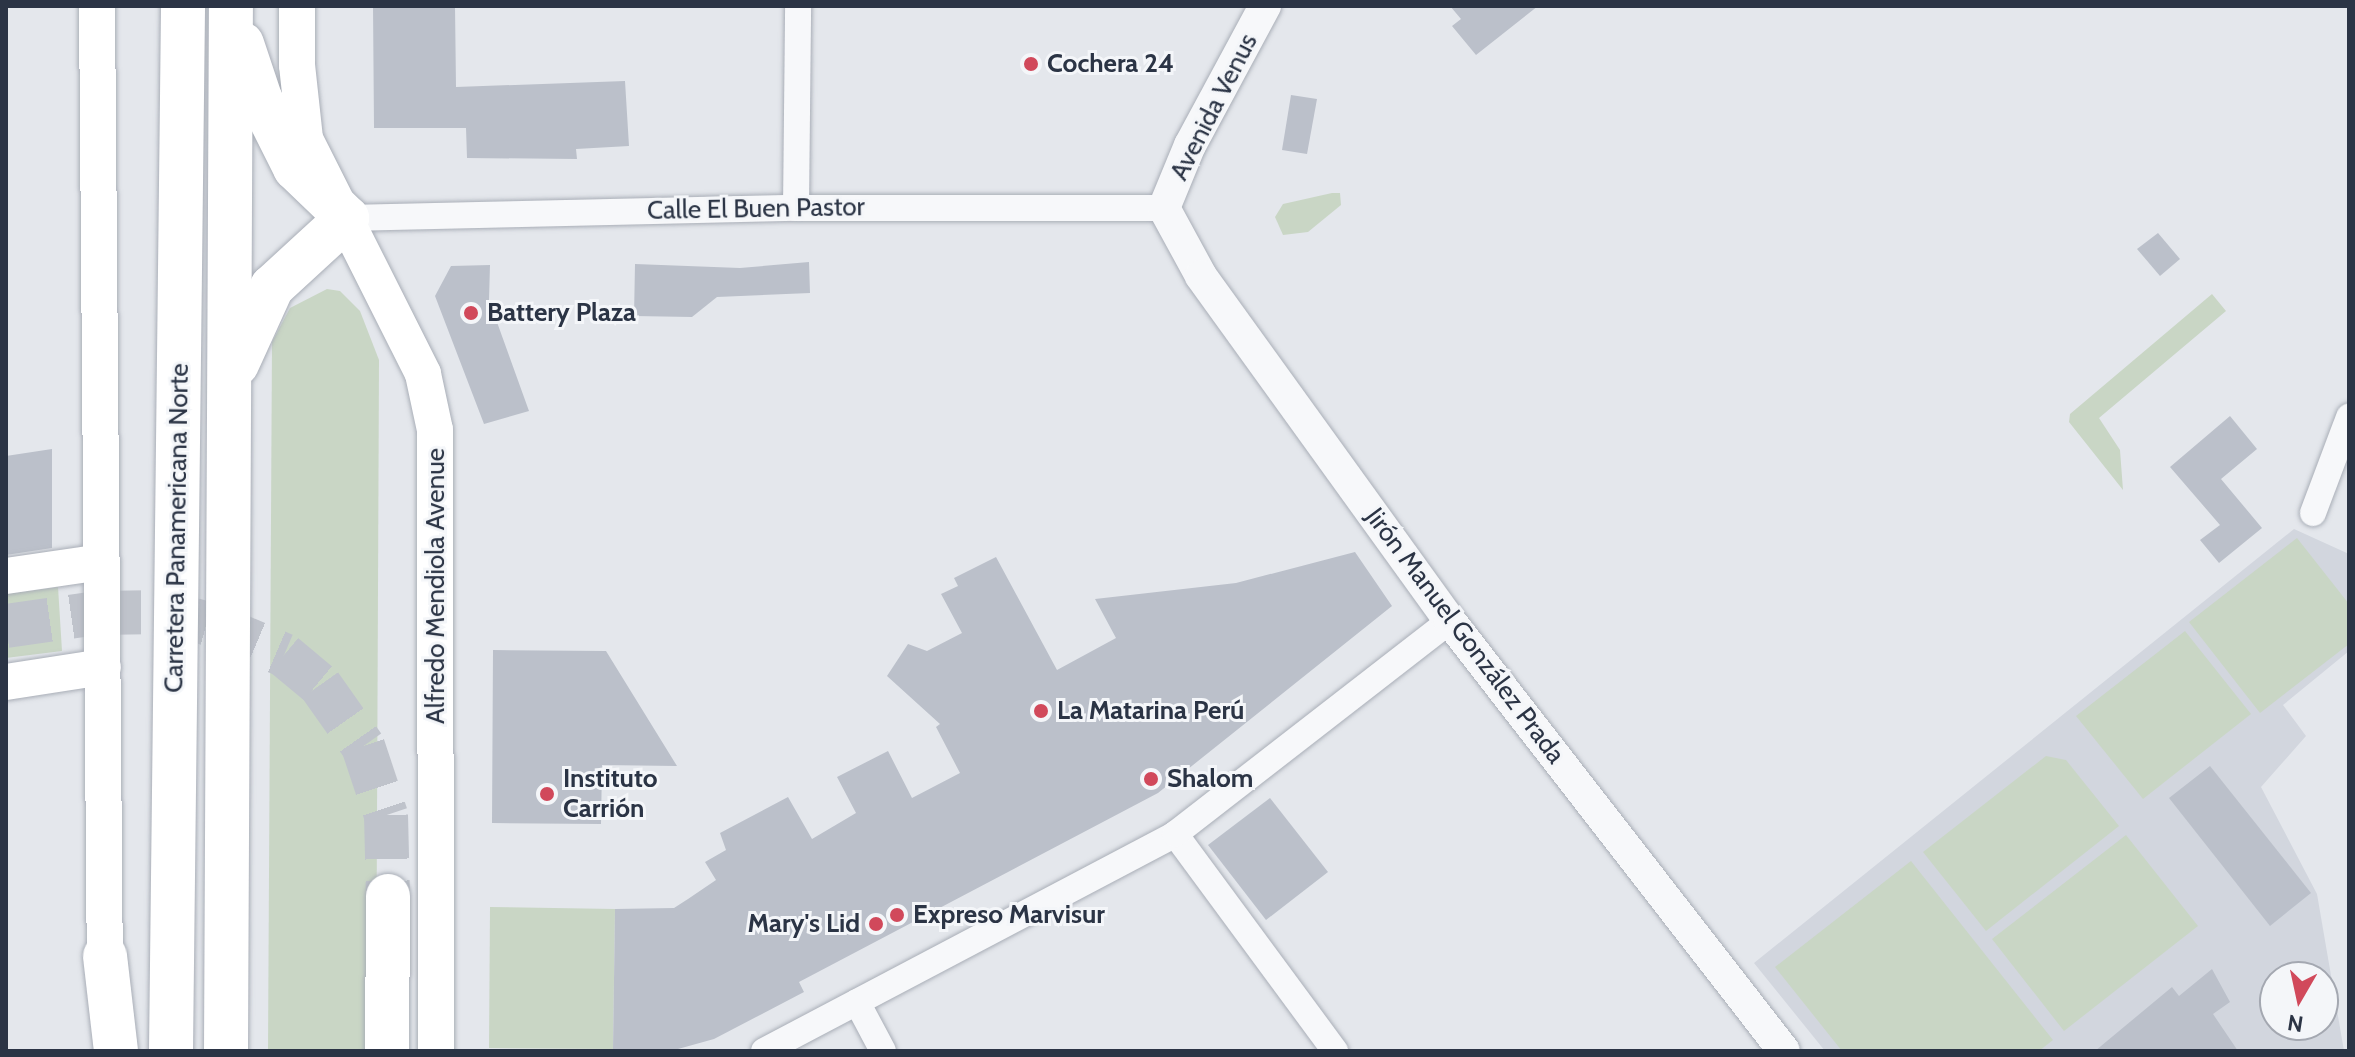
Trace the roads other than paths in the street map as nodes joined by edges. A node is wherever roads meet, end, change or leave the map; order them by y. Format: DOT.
graph roads {
  1 [pos="97,6"];
  2 [pos="183,6"];
  3 [pos="231,6"];
  4 [pos="297,6"];
  5 [pos="798,6"];
  6 [pos="1265,6"];
  7 [pos="796,208"];
  8 [pos="1164,208"];
  9 [pos="347,218"];
  10 [pos="227,406"];
  11 [pos="2349,417"];
  12 [pos="2313,513"];
  13 [pos="102,562"];
  14 [pos="6,576"];
  15 [pos="1450,621"];
  16 [pos="103,667"];
  17 [pos="6,682"];
  18 [pos="1175,834"];
  19 [pos="388,896"];
  20 [pos="105,956"];
  21 [pos="857,1002"];
  22 [pos="104,1051"];
  23 [pos="116,1051"];
  24 [pos="171,1051"];
  25 [pos="226,1051"];
  26 [pos="387,1051"];
  27 [pos="436,1051"];
  28 [pos="764,1051"];
  29 [pos="883,1051"];
  30 [pos="1335,1051"];
  31 [pos="1784,1051"];
  1 -- 13 [label="main road"];
  2 -- 24 [label="highway, Carretera Panamericana Norte"];
  3 -- 9 [label="highway"];
  3 -- 10 [label="highway, Carretera Panamericana Norte"];
  4 -- 9 [label="main road, Alfredo Mendiola Avenue"];
  5 -- 7 [label="street"];
  6 -- 8 [label="street, Avenida Venus"];
  7 -- 8 [label="street, Calle El Buen Pastor"];
  7 -- 9 [label="street, Calle El Buen Pastor"];
  8 -- 15 [label="street, Jirón Manuel González Prada"];
  9 -- 10 [label="highway"];
  9 -- 27 [label="main road, Alfredo Mendiola Avenue"];
  10 -- 25 [label="highway, Carretera Panamericana Norte"];
  11 -- 12 [label="street"];
  13 -- 14 [label="main road"];
  13 -- 16 [label="main road"];
  15 -- 18 [label="street"];
  15 -- 31 [label="street, Jirón Manuel González Prada"];
  16 -- 17 [label="main road"];
  16 -- 20 [label="main road"];
  18 -- 21 [label="street"];
  18 -- 30 [label="street"];
  19 -- 26 [label="highway"];
  20 -- 22 [label="main road"];
  20 -- 23 [label="highway"];
  21 -- 28 [label="street"];
  21 -- 29 [label="street"];
}
